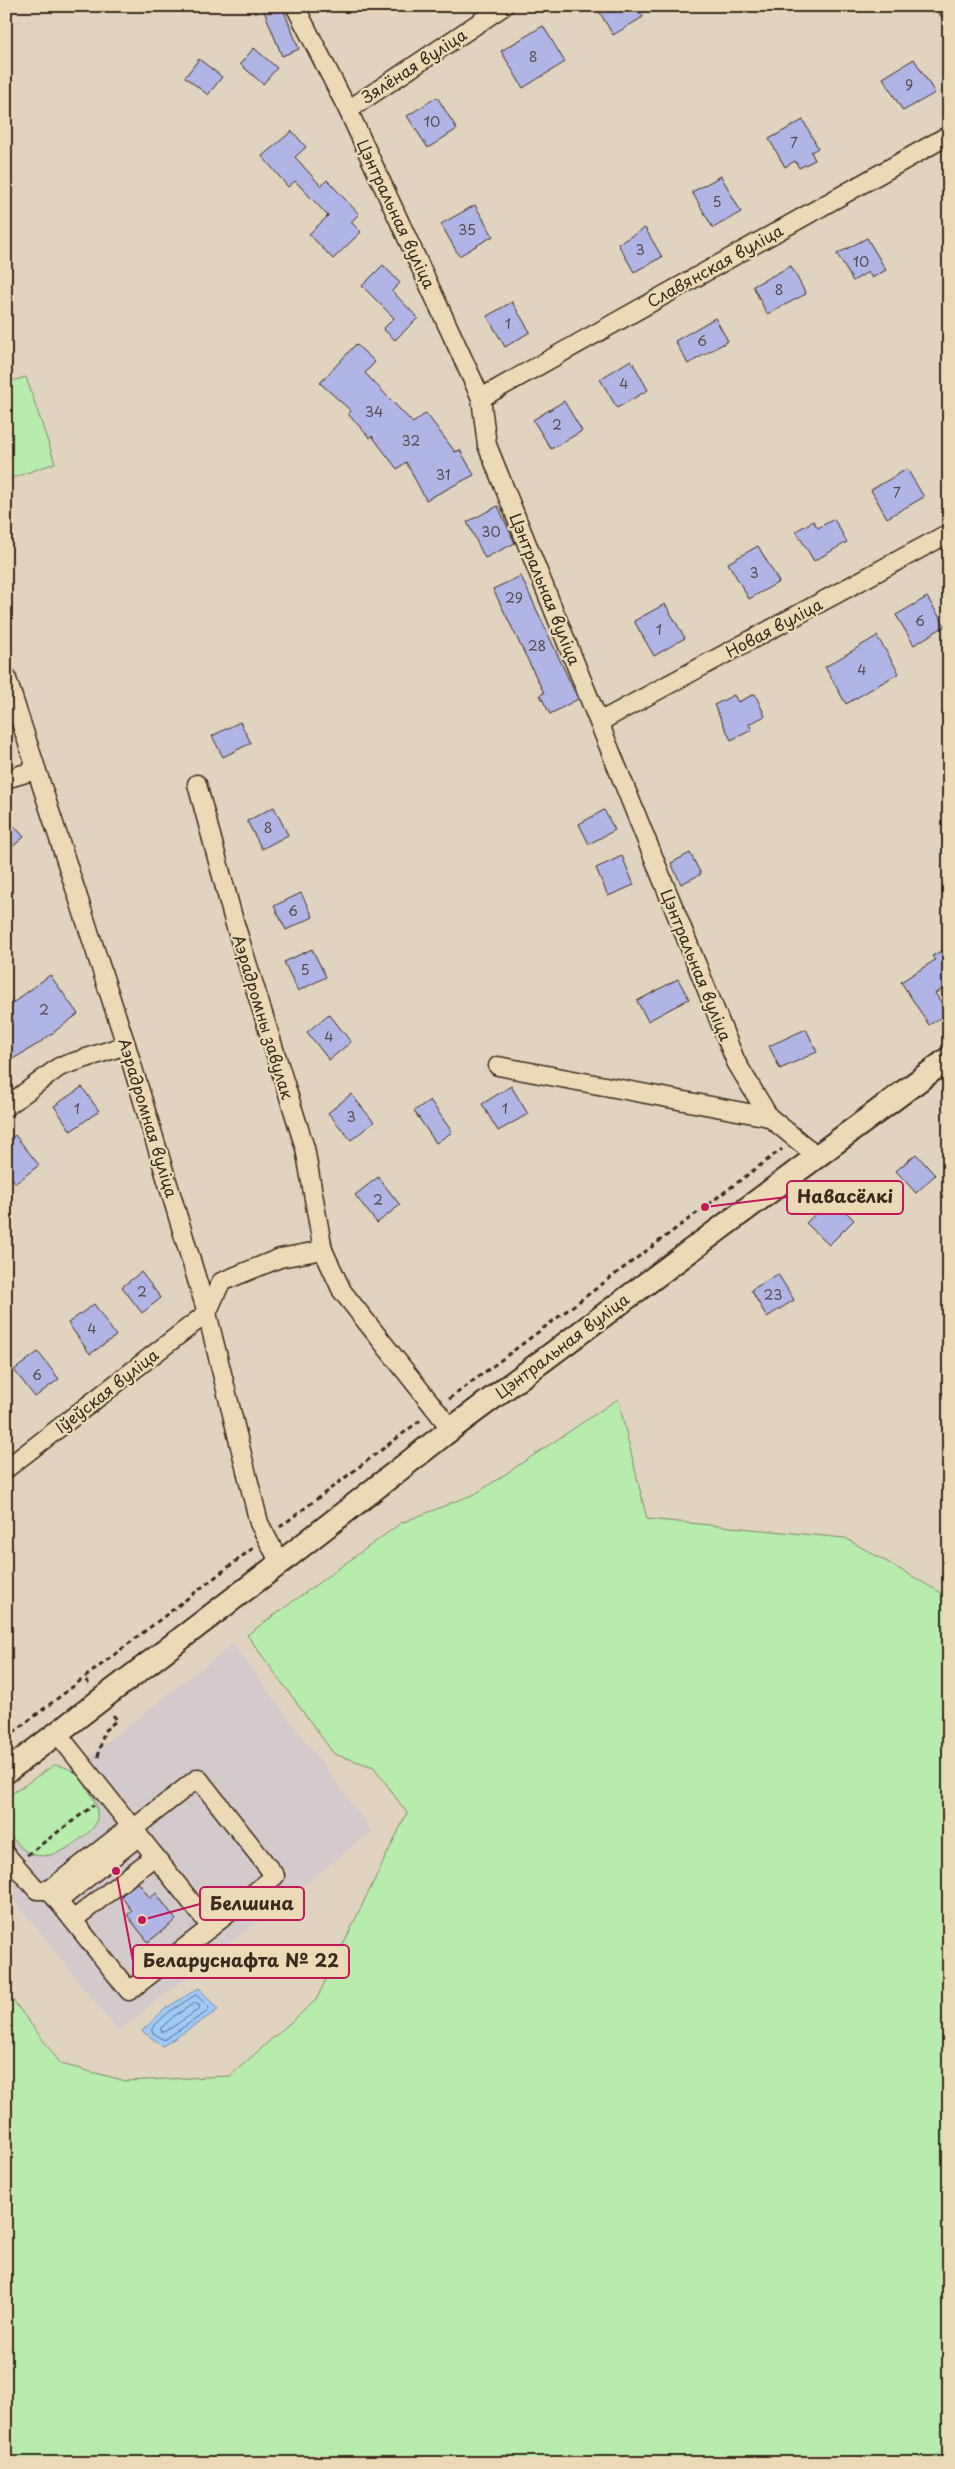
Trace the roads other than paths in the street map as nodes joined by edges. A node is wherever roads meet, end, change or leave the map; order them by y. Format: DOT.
graph roads {
  1 [pos="295,6"];
  2 [pos="504,6"];
  3 [pos="946,6"];
  4 [pos="949,10"];
  5 [pos="348,110"];
  6 [pos="949,135"];
  7 [pos="481,398"];
  8 [pos="949,533"];
  9 [pos="6,676"];
  10 [pos="599,722"];
  11 [pos="36,770"];
  12 [pos="6,779"];
  13 [pos="198,784"];
  14 [pos="126,1045"];
  15 [pos="949,1058"];
  16 [pos="498,1066"];
  17 [pos="6,1107"];
  18 [pos="769,1117"];
  19 [pos="817,1156"];
  20 [pos="323,1250"];
  21 [pos="207,1313"];
  22 [pos="451,1429"];
  23 [pos="6,1469"];
  24 [pos="280,1563"];
  25 [pos="58,1733"];
  26 [pos="6,1772"];
  27 [pos="135,1830"];
  28 [pos="155,1856"];
  29 [pos="10,1860"];
  30 [pos="54,1895"];
  31 [pos="73,1920"];
  32 [pos="211,1927"];
  1 -- 5 [label="street, Цэнтральная вуліца"];
  2 -- 5 [label="street, Зялёная вуліца"];
  3 -- 4 [label="street"];
  5 -- 7 [label="street, Цэнтральная вуліца"];
  6 -- 7 [label="street, Славянская вуліца"];
  7 -- 10 [label="street, Цэнтральная вуліца"];
  8 -- 10 [label="street, Новая вуліца"];
  9 -- 11 [label="street, Аэрадромная вуліца"];
  10 -- 18 [label="street, Цэнтральная вуліца"];
  11 -- 12 [label="street"];
  11 -- 14 [label="street, Аэрадромная вуліца"];
  13 -- 20 [label="street, Аэрадромны завулак"];
  14 -- 17 [label="street"];
  14 -- 21 [label="street, Аэрадромная вуліца"];
  15 -- 19 [label="main road, Цэнтральная вуліца"];
  16 -- 18 [label="street"];
  18 -- 19 [label="street, Цэнтральная вуліца"];
  19 -- 22 [label="main road, Цэнтральная вуліца"];
  20 -- 21 [label="street"];
  20 -- 22 [label="street, Аэрадромны завулак"];
  21 -- 23 [label="street, Іўеўская вуліца"];
  21 -- 24 [label="street, Аэрадромная вуліца"];
  22 -- 24 [label="main road, Цэнтральная вуліца"];
  24 -- 25 [label="main road, Цэнтральная вуліца"];
  25 -- 26 [label="main road, Цэнтральная вуліца"];
  25 -- 27 [label="street"];
  27 -- 28 [label="street"];
  27 -- 30 [label="street"];
  27 -- 32 [label="street"];
  28 -- 31 [label="street"];
  28 -- 32 [label="street"];
  29 -- 30 [label="street"];
  30 -- 31 [label="street"];
  31 -- 32 [label="street"];
}
